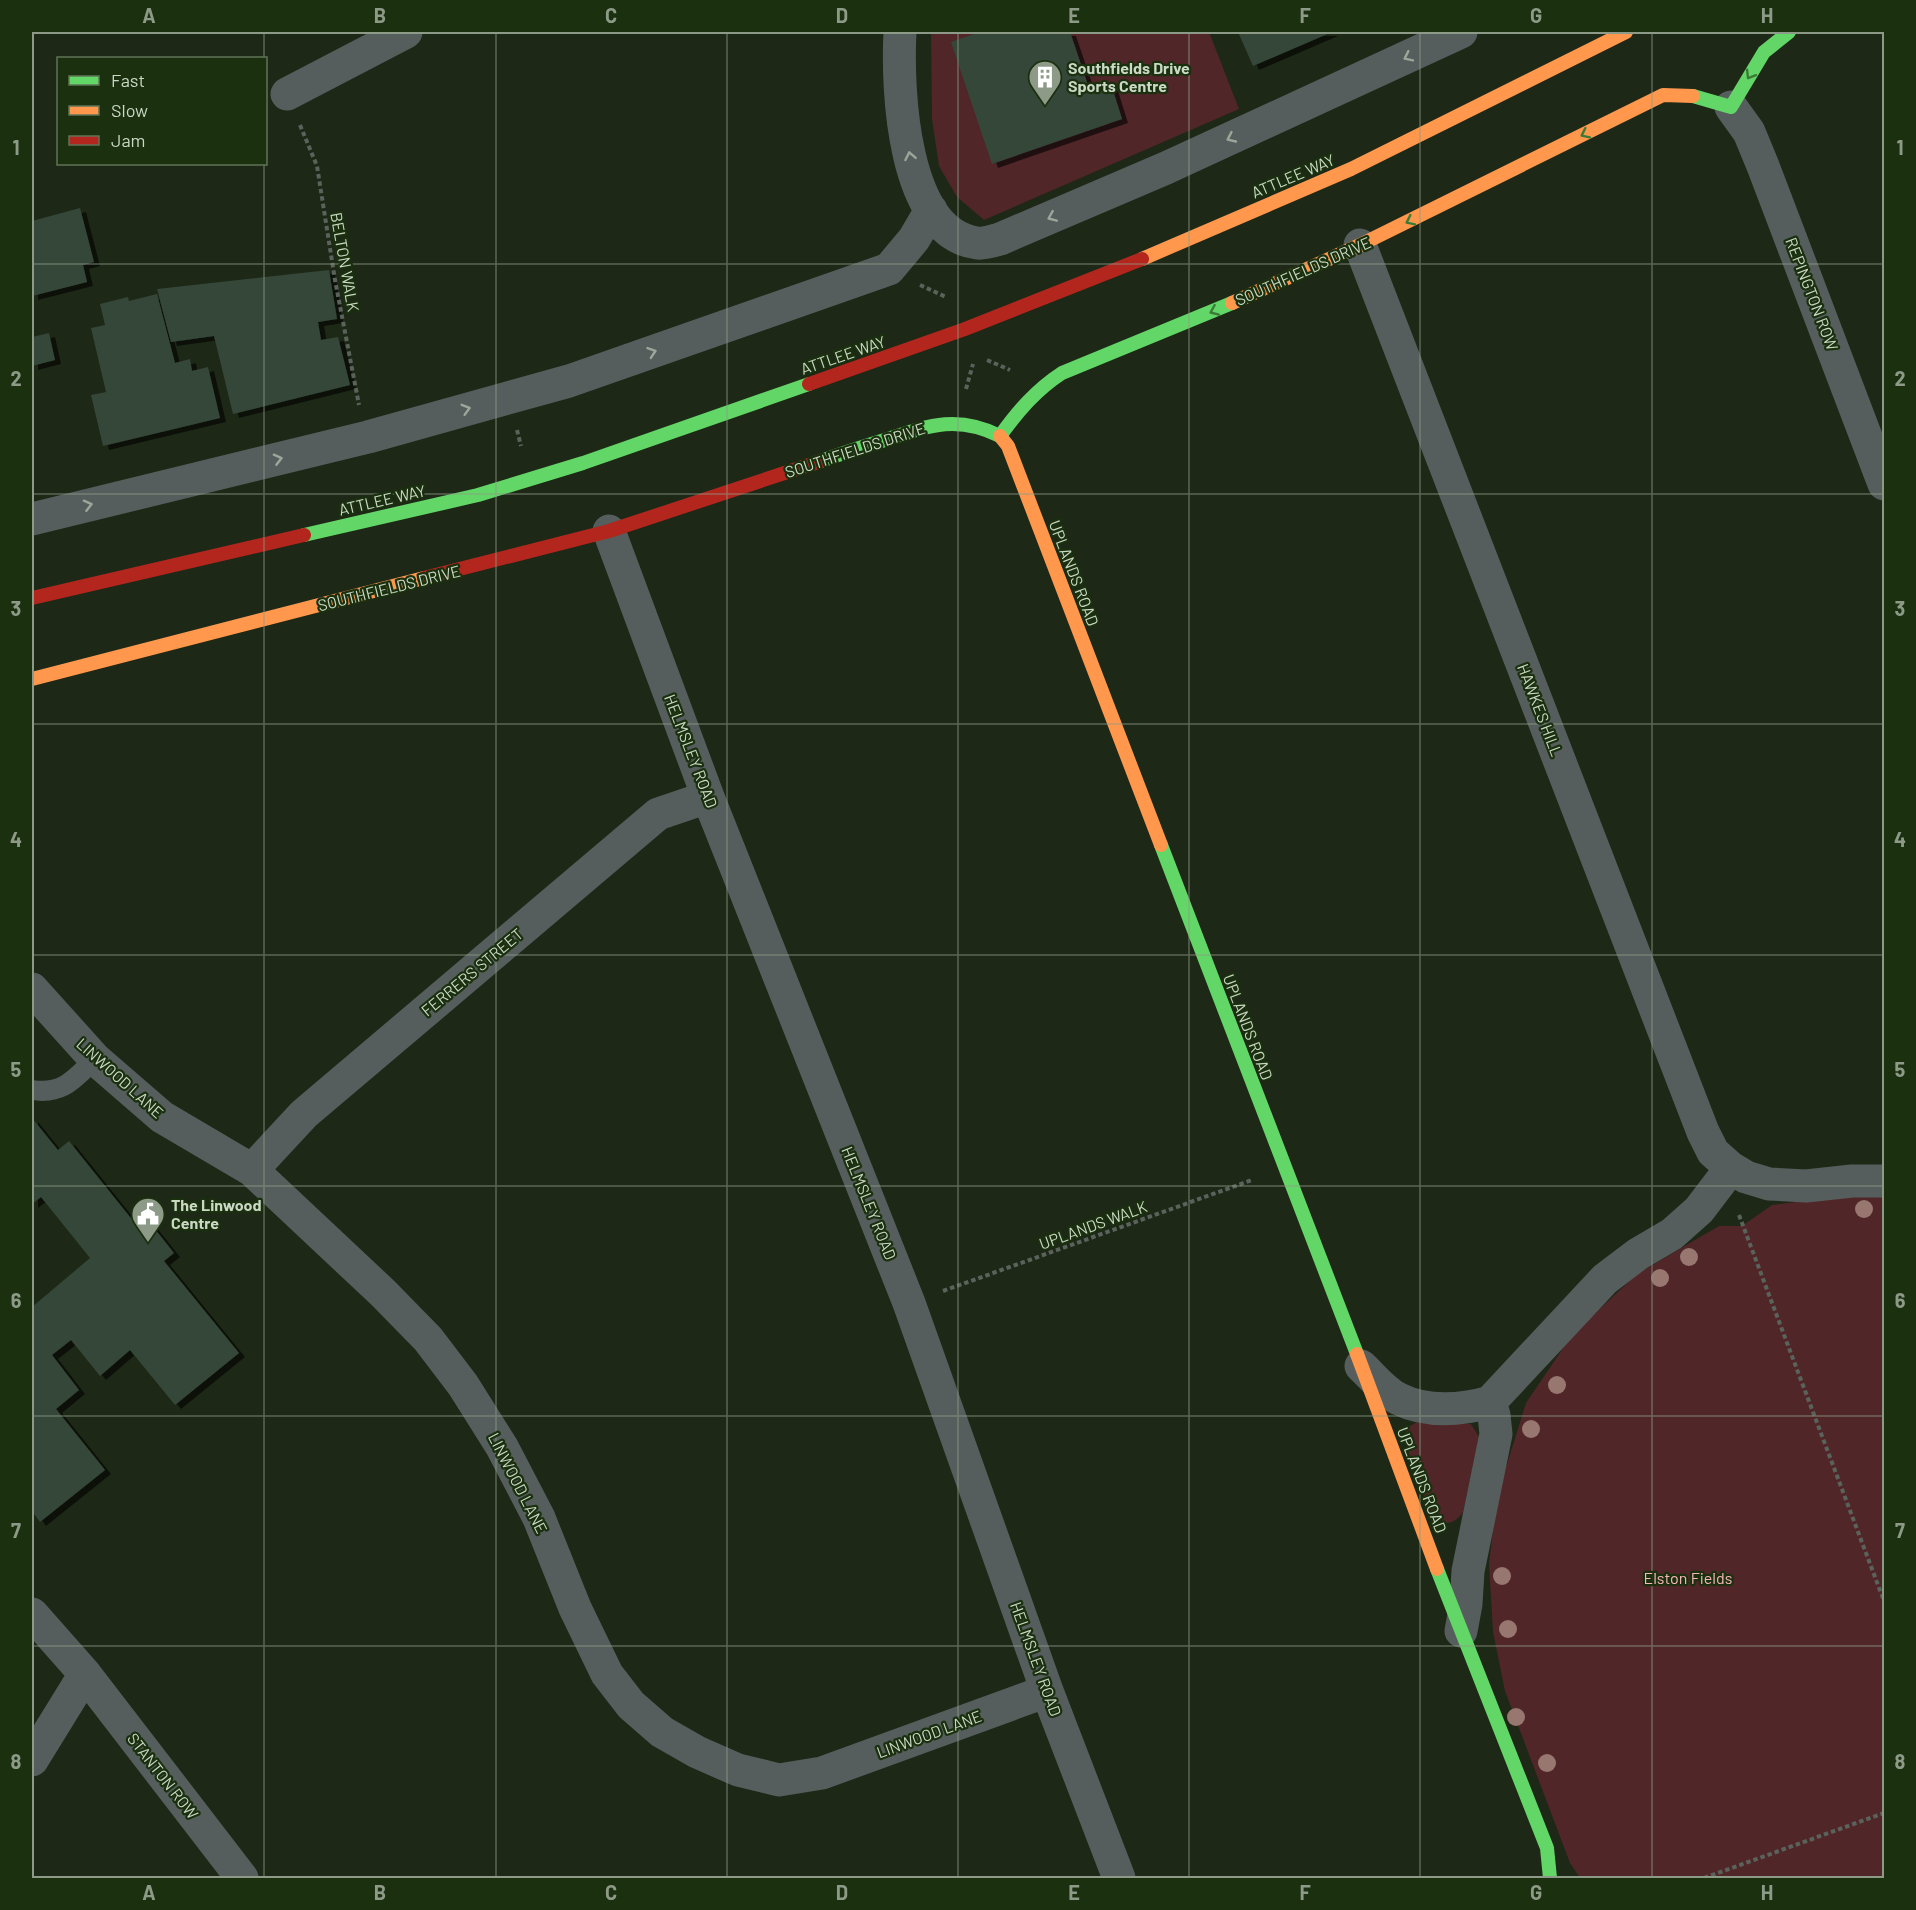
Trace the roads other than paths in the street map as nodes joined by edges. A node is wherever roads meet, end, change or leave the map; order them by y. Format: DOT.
graph roads {
  1 [pos="406,32"];
  2 [pos="900,32"];
  3 [pos="1461,32"];
  4 [pos="1626,32"];
  5 [pos="1789,32"];
  6 [pos="287,94"];
  7 [pos="1731,107"];
  8 [pos="931,210"];
  9 [pos="1360,245"];
  10 [pos="1000,436"];
  11 [pos="1884,484"];
  12 [pos="32,519"];
  13 [pos="609,531"];
  14 [pos="32,598"];
  15 [pos="32,679"];
  16 [pos="708,797"];
  17 [pos="32,989"];
  18 [pos="95,1059"];
  19 [pos="32,1090"];
  20 [pos="252,1170"];
  21 [pos="1728,1173"];
  22 [pos="1884,1181"];
  23 [pos="1361,1366"];
  24 [pos="1490,1402"];
  25 [pos="32,1614"];
  26 [pos="1461,1631"];
  27 [pos="85,1674"];
  28 [pos="1047,1691"];
  29 [pos="32,1760"];
  30 [pos="242,1878"];
  31 [pos="1119,1878"];
  32 [pos="1551,1878"];
  1 -- 6 [label="street"];
  8 -- 2 [label="street, one-way"];
  3 -- 8 [label="street, one-way"];
  4 -- 14 [label="main road, ATTLEE WAY"];
  5 -- 7 [label="main road, one-way"];
  7 -- 9 [label="main road, SOUTHFIELDS DRIVE, one-way"];
  7 -- 11 [label="street, REPINGTON ROW"];
  12 -- 8 [label="street, one-way"];
  9 -- 10 [label="main road, SOUTHFIELDS DRIVE, one-way"];
  9 -- 21 [label="street, HAWKES HILL"];
  10 -- 13 [label="main road, SOUTHFIELDS DRIVE"];
  10 -- 23 [label="main road, UPLANDS ROAD"];
  13 -- 15 [label="main road, SOUTHFIELDS DRIVE"];
  13 -- 16 [label="street, HELMSLEY ROAD"];
  16 -- 20 [label="street, FERRERS STREET"];
  16 -- 28 [label="street, HELMSLEY ROAD"];
  17 -- 18 [label="street, LINWOOD LANE"];
  18 -- 19 [label="lane"];
  18 -- 20 [label="street, LINWOOD LANE"];
  20 -- 28 [label="street, LINWOOD LANE"];
  21 -- 22 [label="street"];
  21 -- 24 [label="street"];
  23 -- 24 [label="street"];
  23 -- 26 [label="main road, UPLANDS ROAD"];
  24 -- 26 [label="street"];
  25 -- 27 [label="street, STANTON ROW"];
  26 -- 32 [label="main road"];
  27 -- 29 [label="street"];
  27 -- 30 [label="street, STANTON ROW"];
  28 -- 31 [label="street, HELMSLEY ROAD"];
}
